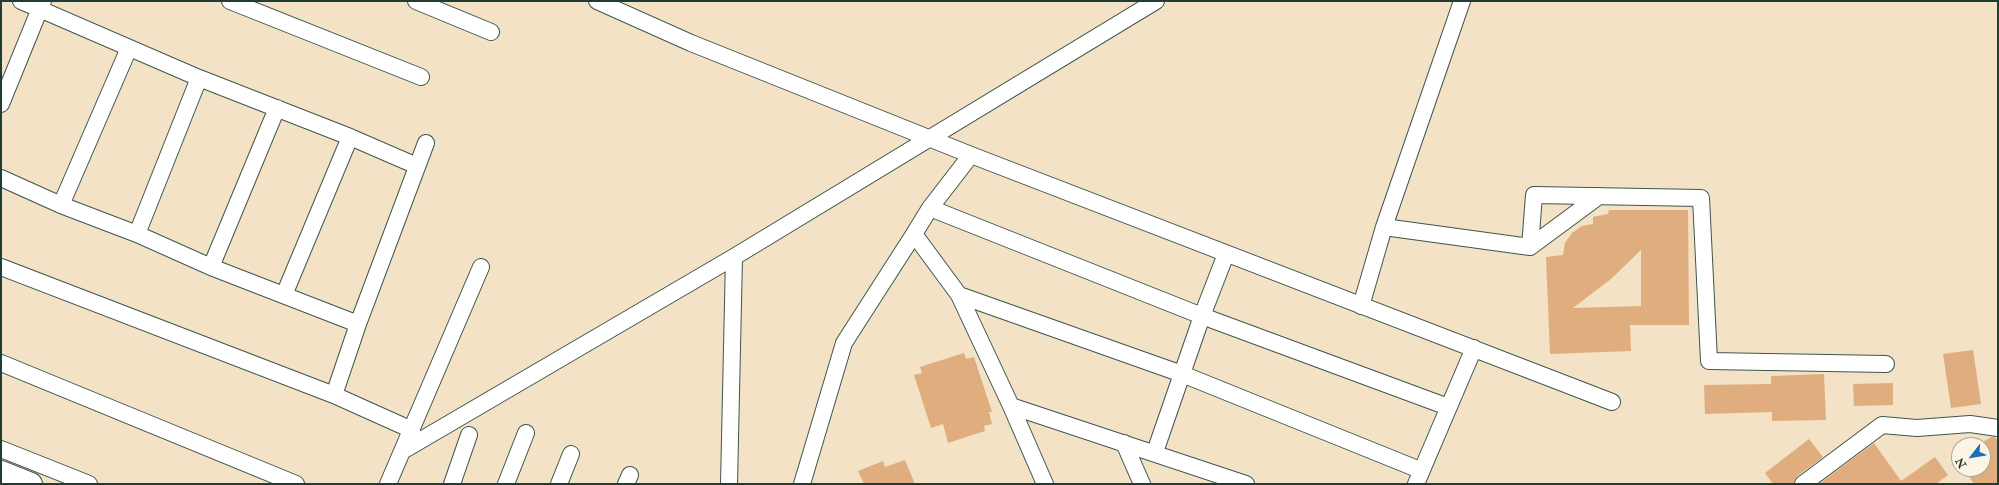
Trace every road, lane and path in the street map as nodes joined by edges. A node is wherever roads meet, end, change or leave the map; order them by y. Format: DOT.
graph roads {
  1 [pos="20,1"];
  2 [pos="230,1"];
  3 [pos="416,1"];
  4 [pos="597,1"];
  5 [pos="1156,1"];
  6 [pos="1462,1"];
  7 [pos="42,5"];
  8 [pos="491,32"];
  9 [pos="129,48"];
  10 [pos="421,77"];
  11 [pos="199,78"];
  12 [pos="1,104"];
  13 [pos="277,108"];
  14 [pos="350,137"];
  15 [pos="929,139"];
  16 [pos="426,143"];
  17 [pos="971,155"];
  18 [pos="417,166"];
  19 [pos="1,178"];
  20 [pos="1599,196"];
  21 [pos="61,204"];
  22 [pos="930,208"];
  23 [pos="1384,227"];
  24 [pos="137,234"];
  25 [pos="914,234"];
  26 [pos="1530,247"];
  27 [pos="1226,254"];
  28 [pos="734,257"];
  29 [pos="1,267"];
  30 [pos="211,267"];
  31 [pos="481,267"];
  32 [pos="959,294"];
  33 [pos="284,295"];
  34 [pos="1361,306"];
  35 [pos="1202,316"];
  36 [pos="358,324"];
  37 [pos="1474,348"];
  38 [pos="1,362"];
  39 [pos="1886,364"];
  40 [pos="1182,374"];
  41 [pos="334,395"];
  42 [pos="1612,402"];
  43 [pos="1011,406"];
  44 [pos="1448,407"];
  45 [pos="1998,428"];
  46 [pos="412,430"];
  47 [pos="526,433"];
  48 [pos="468,436"];
  49 [pos="1124,442"];
  50 [pos="1,449"];
  51 [pos="404,450"];
  52 [pos="1155,452"];
  53 [pos="571,454"];
  54 [pos="1,472"];
  55 [pos="1418,477"];
  56 [pos="31,484"];
  57 [pos="89,484"];
  58 [pos="296,484"];
  59 [pos="388,484"];
  60 [pos="452,484"];
  61 [pos="506,484"];
  62 [pos="559,484"];
  63 [pos="730,484"];
  64 [pos="802,484"];
  65 [pos="1045,484"];
  66 [pos="1142,484"];
  67 [pos="1246,484"];
  68 [pos="1802,484"];
  1 -- 7 [label="street"];
  2 -- 10 [label="street"];
  3 -- 8 [label="street"];
  4 -- 15 [label="street"];
  5 -- 15 [label="street"];
  6 -- 23 [label="street"];
  7 -- 9 [label="street"];
  7 -- 12 [label="street"];
  9 -- 11 [label="street"];
  9 -- 21 [label="street"];
  11 -- 13 [label="street"];
  11 -- 24 [label="street"];
  13 -- 14 [label="street"];
  13 -- 30 [label="street"];
  14 -- 18 [label="street"];
  14 -- 33 [label="street"];
  15 -- 17 [label="street"];
  15 -- 28 [label="street"];
  16 -- 18 [label="street"];
  17 -- 22 [label="street"];
  17 -- 27 [label="street"];
  18 -- 36 [label="street"];
  19 -- 21 [label="street"];
  20 -- 26 [label="street"];
  20 -- 26 [label="street"];
  20 -- 39 [label="street"];
  21 -- 24 [label="street"];
  22 -- 25 [label="street"];
  22 -- 35 [label="street"];
  23 -- 26 [label="street"];
  23 -- 34 [label="street"];
  24 -- 30 [label="street"];
  25 -- 32 [label="street"];
  25 -- 64 [label="street"];
  27 -- 34 [label="street"];
  27 -- 35 [label="street"];
  28 -- 51 [label="street"];
  28 -- 63 [label="street"];
  29 -- 41 [label="street"];
  30 -- 33 [label="street"];
  31 -- 46 [label="street"];
  32 -- 40 [label="street"];
  32 -- 43 [label="street"];
  33 -- 36 [label="street"];
  34 -- 37 [label="street"];
  35 -- 40 [label="street"];
  35 -- 44 [label="street"];
  36 -- 41 [label="street"];
  37 -- 42 [label="street"];
  37 -- 44 [label="street"];
  38 -- 58 [label="street"];
  40 -- 52 [label="street"];
  40 -- 55 [label="street"];
  41 -- 46 [label="street"];
  43 -- 49 [label="street"];
  43 -- 65 [label="street"];
  44 -- 55 [label="street"];
  45 -- 68 [label="street"];
  46 -- 51 [label="street"];
  47 -- 61 [label="street"];
  48 -- 60 [label="street"];
  49 -- 52 [label="street"];
  49 -- 66 [label="street"];
  50 -- 57 [label="street"];
  51 -- 59 [label="street"];
  52 -- 67 [label="street"];
  53 -- 62 [label="street"];
  54 -- 56 [label="street"];
}
